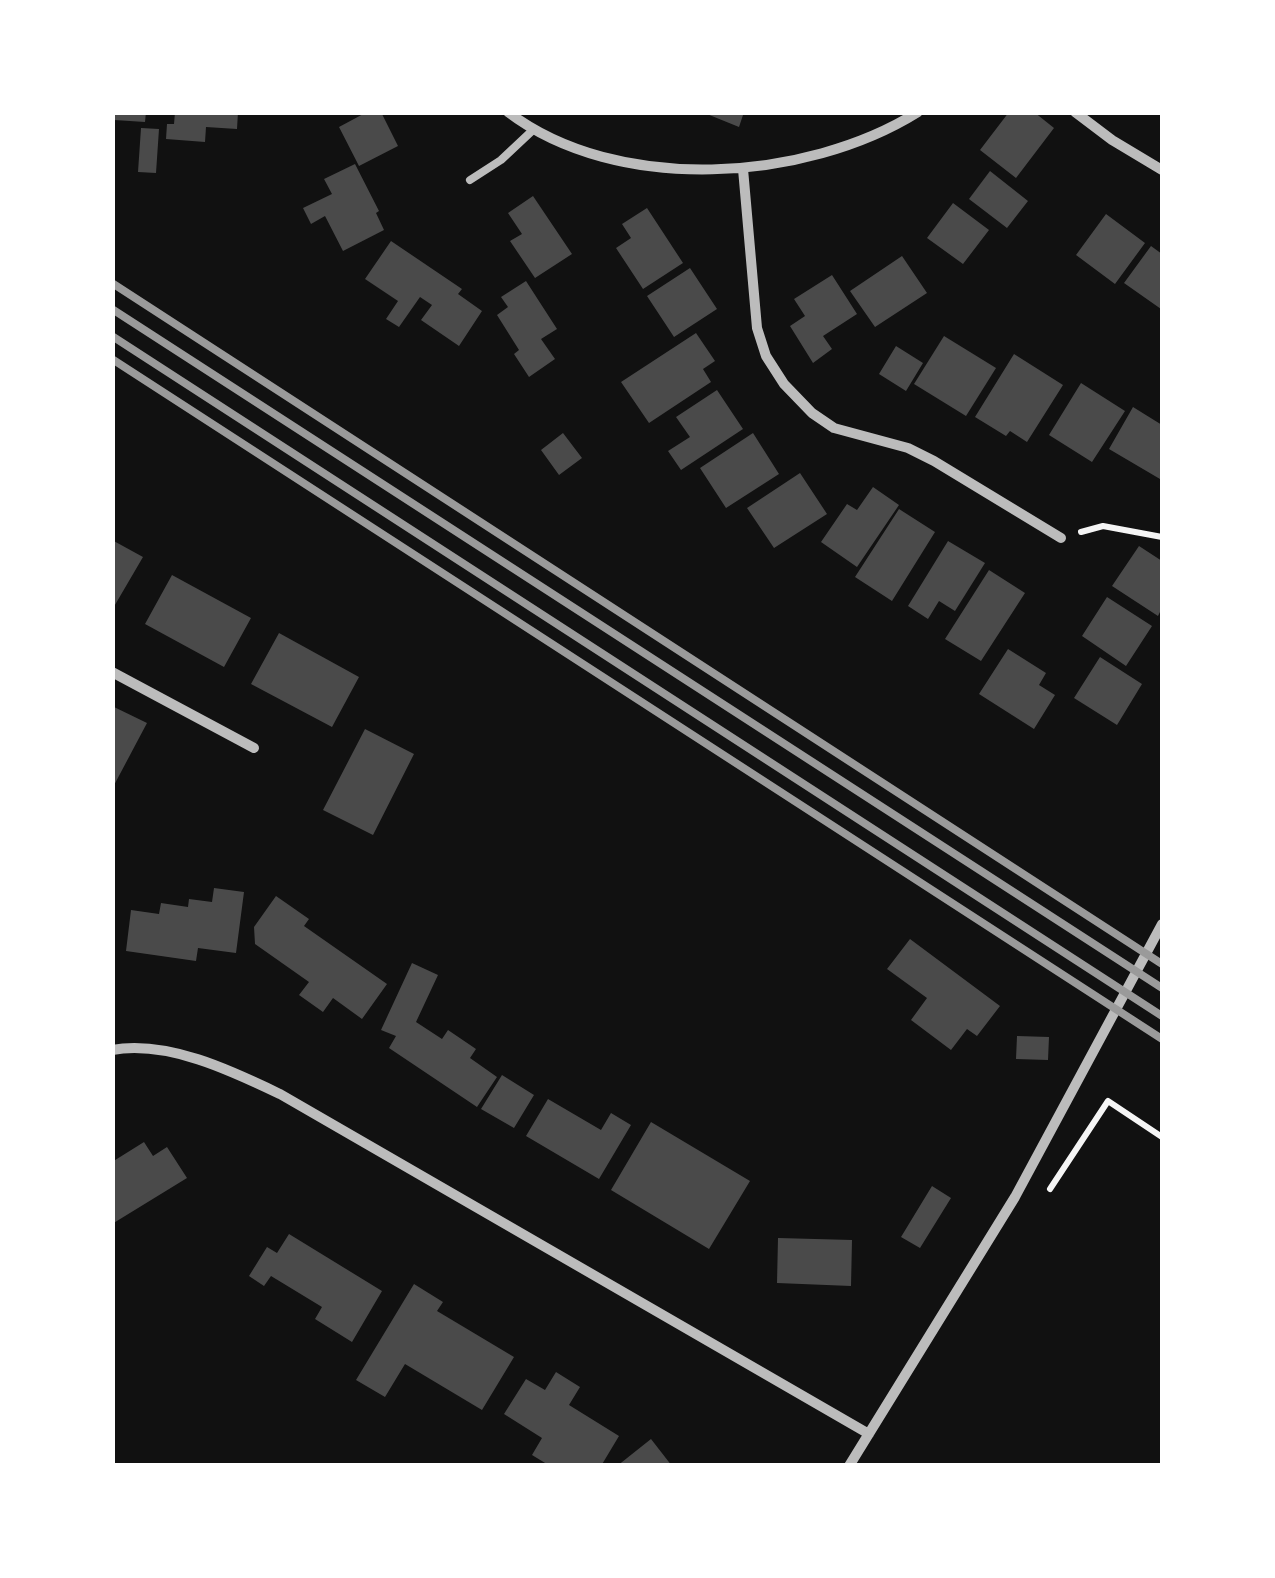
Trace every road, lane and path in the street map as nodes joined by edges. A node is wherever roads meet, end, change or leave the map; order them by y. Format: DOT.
graph roads {
  1 [pos="508,112"];
  2 [pos="918,112"];
  3 [pos="1075,112"];
  4 [pos="534,129"];
  5 [pos="742,169"];
  6 [pos="1162,170"];
  7 [pos="470,180"];
  8 [pos="1162,537"];
  9 [pos="1061,538"];
  10 [pos="112,672"];
  11 [pos="254,748"];
  12 [pos="1162,924"];
  13 [pos="112,1050"];
  14 [pos="1162,1137"];
  15 [pos="1015,1197"];
  16 [pos="869,1434"];
  17 [pos="849,1466"];
  1 -- 4 [label="street"];
  2 -- 5 [label="street"];
  3 -- 6 [label="street"];
  4 -- 5 [label="street"];
  4 -- 7 [label="lane"];
  5 -- 9 [label="street"];
  8 -- 9 [label="path"];
  10 -- 11 [label="street"];
  12 -- 15 [label="street"];
  13 -- 16 [label="street"];
  14 -- 15 [label="path"];
  15 -- 16 [label="street"];
  16 -- 17 [label="street"];
}
